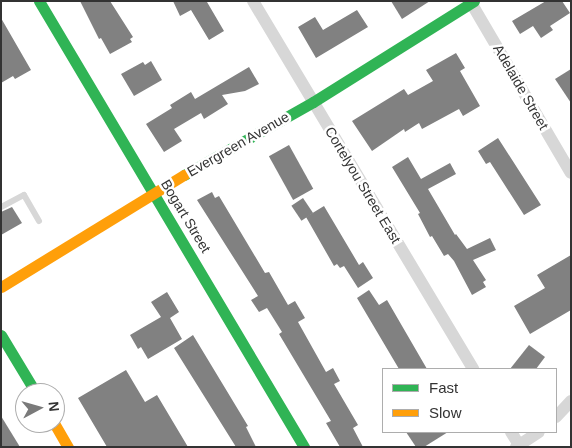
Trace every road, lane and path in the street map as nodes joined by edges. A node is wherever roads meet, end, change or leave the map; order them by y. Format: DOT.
graph roads {
  1 [pos="39,1"];
  2 [pos="253,1"];
  3 [pos="472,2"];
  4 [pos="313,102"];
  5 [pos="571,173"];
  6 [pos="154,192"];
  7 [pos="1,208"];
  8 [pos="39,221"];
  9 [pos="1,287"];
  10 [pos="2,339"];
  11 [pos="472,368"];
  12 [pos="30,383"];
  13 [pos="571,401"];
  14 [pos="557,417"];
  15 [pos="60,433"];
  16 [pos="512,433"];
  17 [pos="538,433"];
  18 [pos="518,446"];
  19 [pos="68,447"];
  20 [pos="304,447"];
  1 -- 6 [label="street, Bogart Street"];
  2 -- 4 [label="street, Cortelyou Street East"];
  3 -- 4 [label="street, Evergreen Avenue"];
  3 -- 5 [label="street, Adelaide Street"];
  4 -- 6 [label="street, Evergreen Avenue"];
  4 -- 11 [label="street, Cortelyou Street East"];
  6 -- 9 [label="street, Evergreen Avenue"];
  6 -- 20 [label="street, Bogart Street"];
  7 -- 8 [label="lane"];
  10 -- 12 [label="street"];
  13 -- 14 [label="street"];
  15 -- 19 [label="street"];
  16 -- 18 [label="street"];
  17 -- 18 [label="street"];
}
